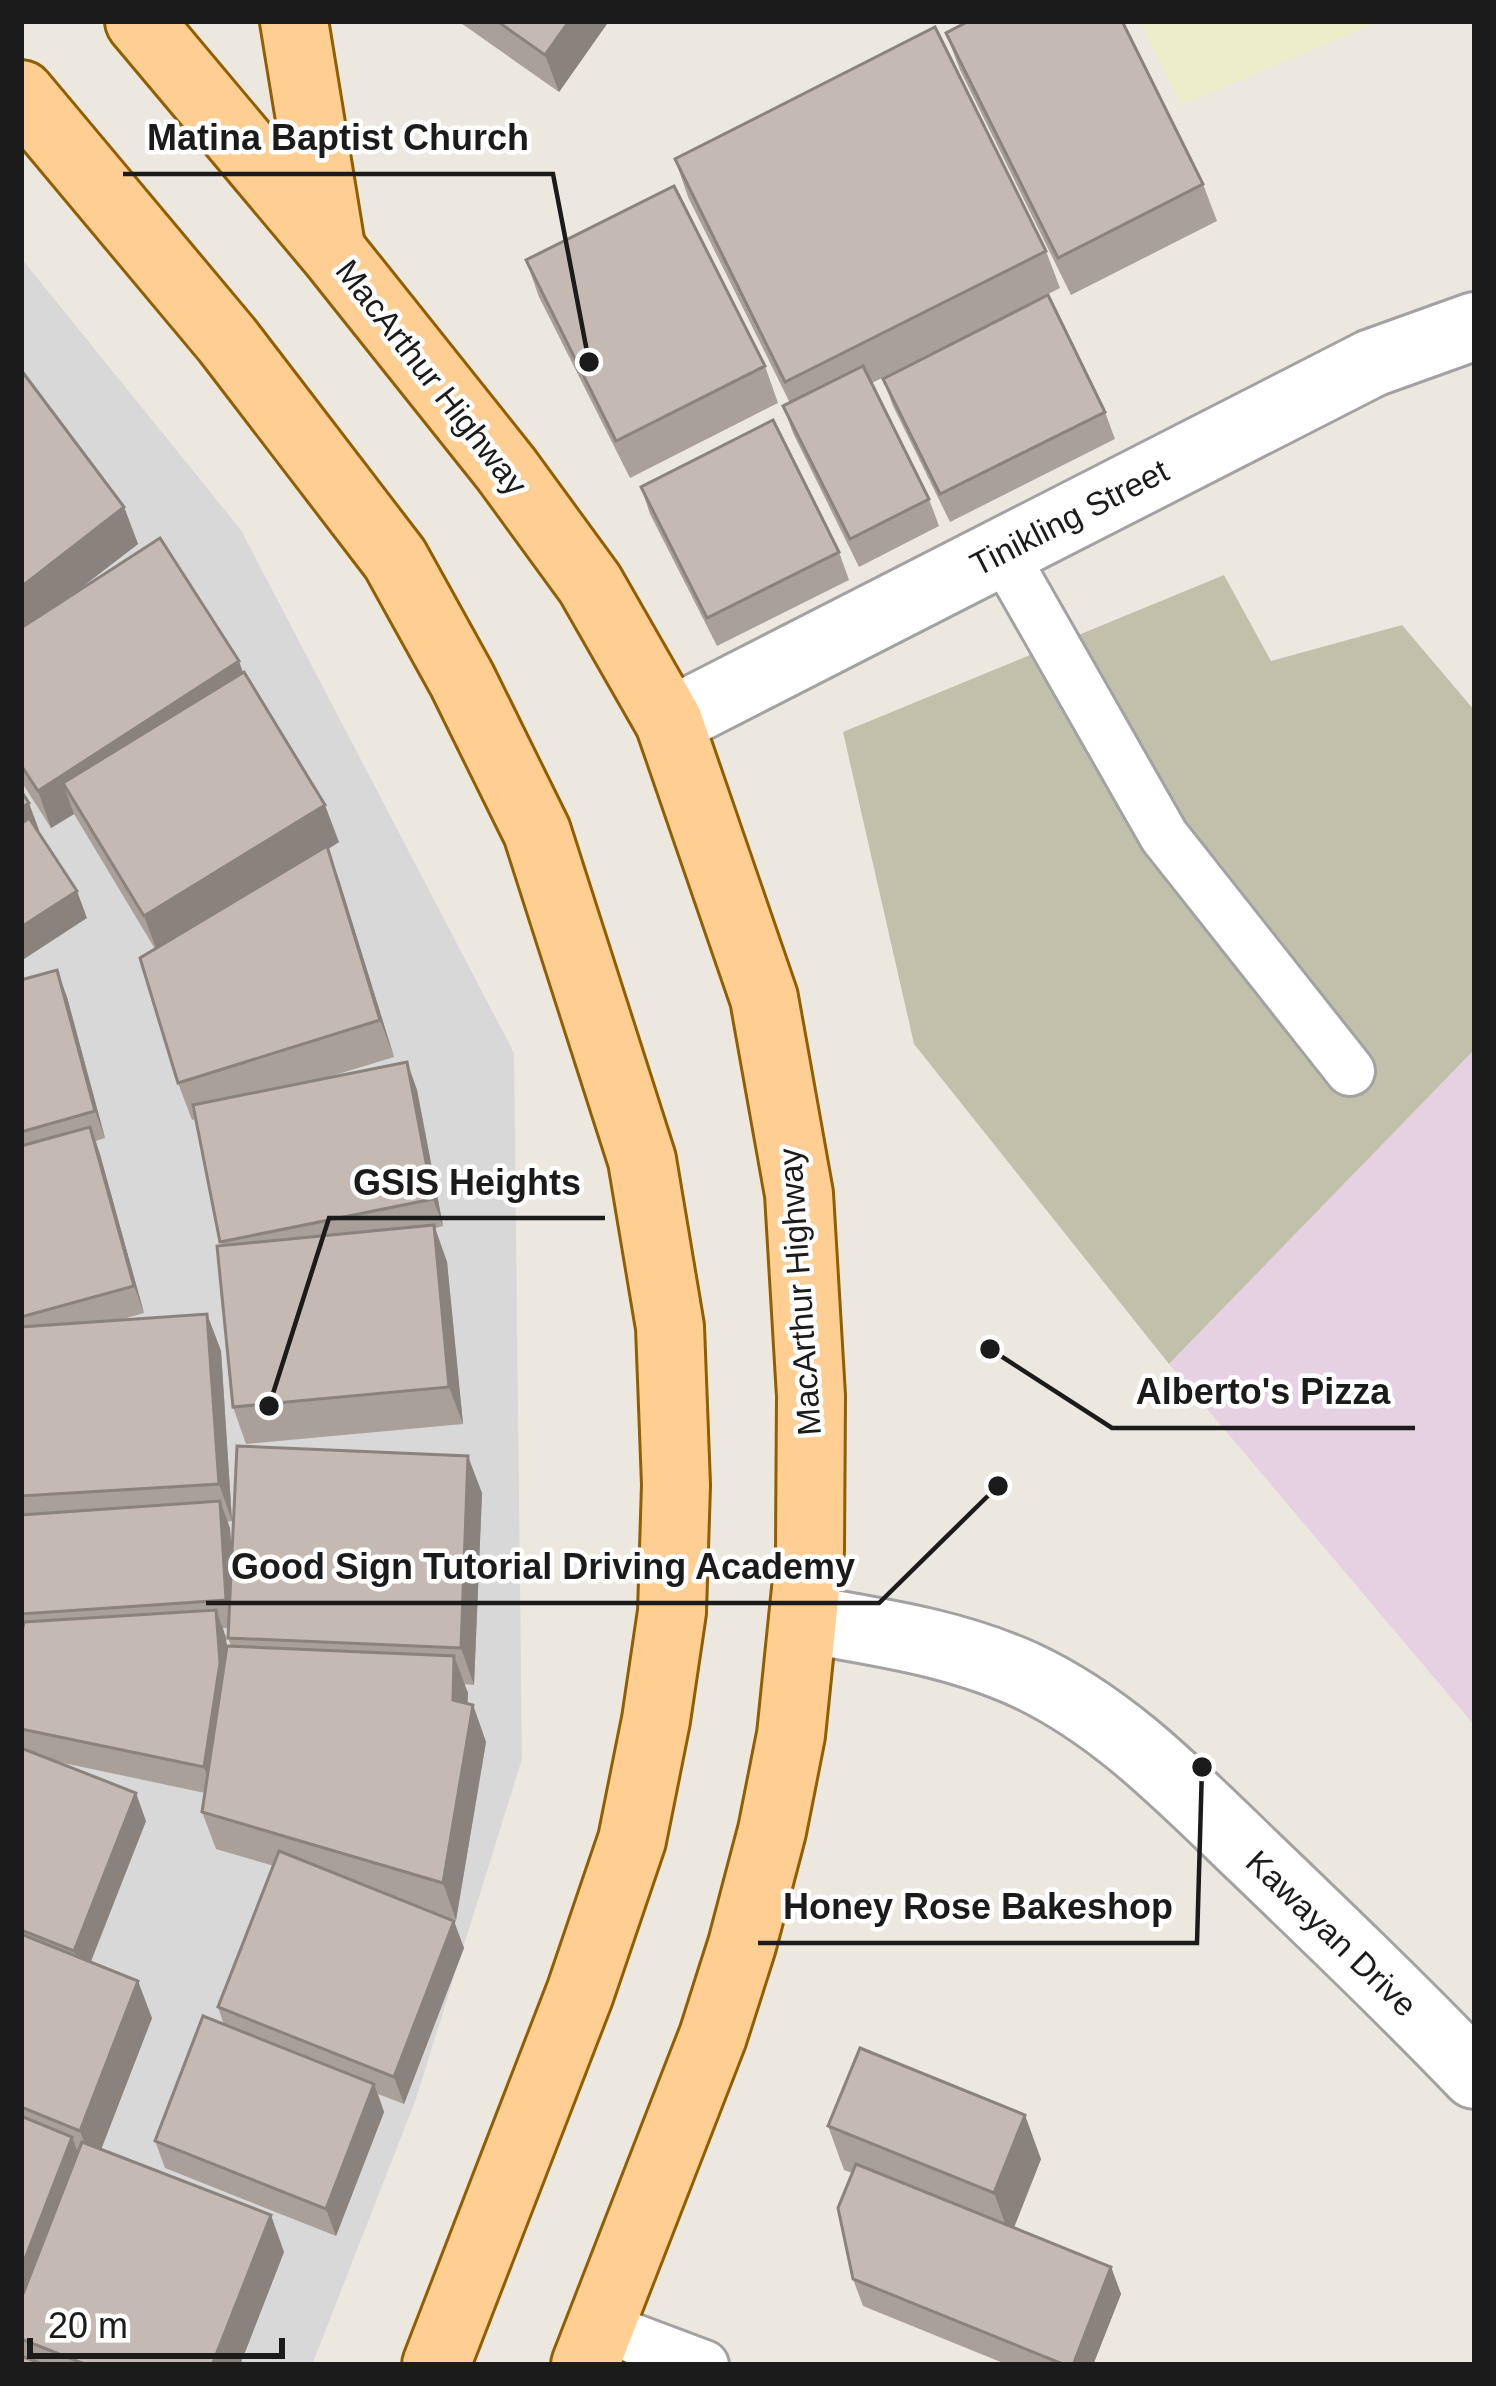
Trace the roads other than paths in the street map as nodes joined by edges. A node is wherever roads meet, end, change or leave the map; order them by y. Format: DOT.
graph roads {
  1 [pos="139,21"];
  2 [pos="294,21"];
  3 [pos="21,94"];
  4 [pos="332,251"];
  5 [pos="1475,326"];
  6 [pos="1002,552"];
  7 [pos="669,722"];
  8 [pos="1350,1071"];
  9 [pos="804,1619"];
  10 [pos="1475,2075"];
  11 [pos="593,2346"];
  12 [pos="436,2365"];
  13 [pos="704,2365"];
  1 -- 4 [label="main road, MacArthur Highway"];
  2 -- 4 [label="main road"];
  3 -- 12 [label="main road"];
  4 -- 7 [label="main road, MacArthur Highway"];
  5 -- 6 [label="street, Tinikling Street"];
  6 -- 7 [label="street, Tinikling Street"];
  6 -- 8 [label="lane"];
  7 -- 9 [label="main road, MacArthur Highway"];
  9 -- 10 [label="street, Kawayan Drive"];
  9 -- 11 [label="main road, MacArthur Highway"];
  11 -- 13 [label="lane"];
}
